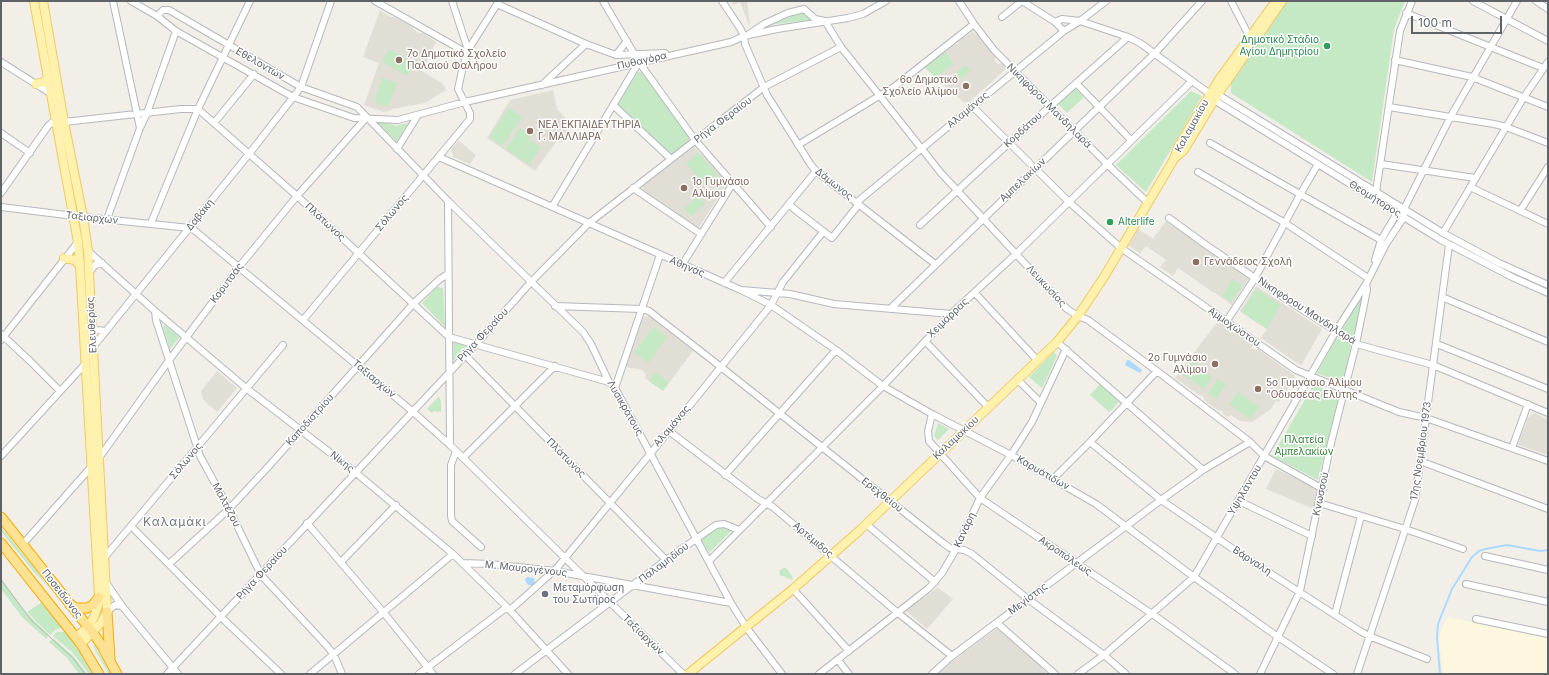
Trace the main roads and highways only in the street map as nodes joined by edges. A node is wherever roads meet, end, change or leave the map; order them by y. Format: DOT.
graph roads {
  1 [pos="34,1"];
  2 [pos="42,1"];
  3 [pos="1276,1"];
  4 [pos="1282,1"];
  5 [pos="1252,38"];
  6 [pos="48,77"];
  7 [pos="36,84"];
  8 [pos="64,258"];
  9 [pos="80,266"];
  10 [pos="1,517"];
  11 [pos="1,544"];
  12 [pos="99,597"];
  13 [pos="70,605"];
  14 [pos="107,612"];
  15 [pos="90,630"];
  16 [pos="79,641"];
  17 [pos="111,662"];
  18 [pos="99,674"];
  19 [pos="117,674"];
  20 [pos="688,674"];
  1 -- 6 [label="main road, Ελευθερίας"];
  2 -- 14 [label="main road, Ελευθερίας"];
  3 -- 5 [label="main road"];
  4 -- 5 [label="main road"];
  5 -- 20 [label="main road, Καλαμακίου"];
  6 -- 7 [label="main road"];
  6 -- 9 [label="main road, Ελευθερίας"];
  8 -- 9 [label="main road"];
  9 -- 12 [label="main road, Ελευθερίας"];
  10 -- 13 [label="highway, Ποσειδώνος"];
  11 -- 16 [label="highway, Ποσειδώνος"];
  12 -- 13 [label="highway"];
  12 -- 15 [label="main road, Ελευθερίας"];
  13 -- 15 [label="highway, Ποσειδώνος"];
  14 -- 15 [label="main road, Ελευθερίας"];
  14 -- 17 [label="highway"];
  15 -- 16 [label="main road, Ελευθερίας"];
  15 -- 17 [label="highway, Ποσειδώνος"];
  16 -- 18 [label="highway, Ποσειδώνος"];
  17 -- 19 [label="highway, Ποσειδώνος"];
}
